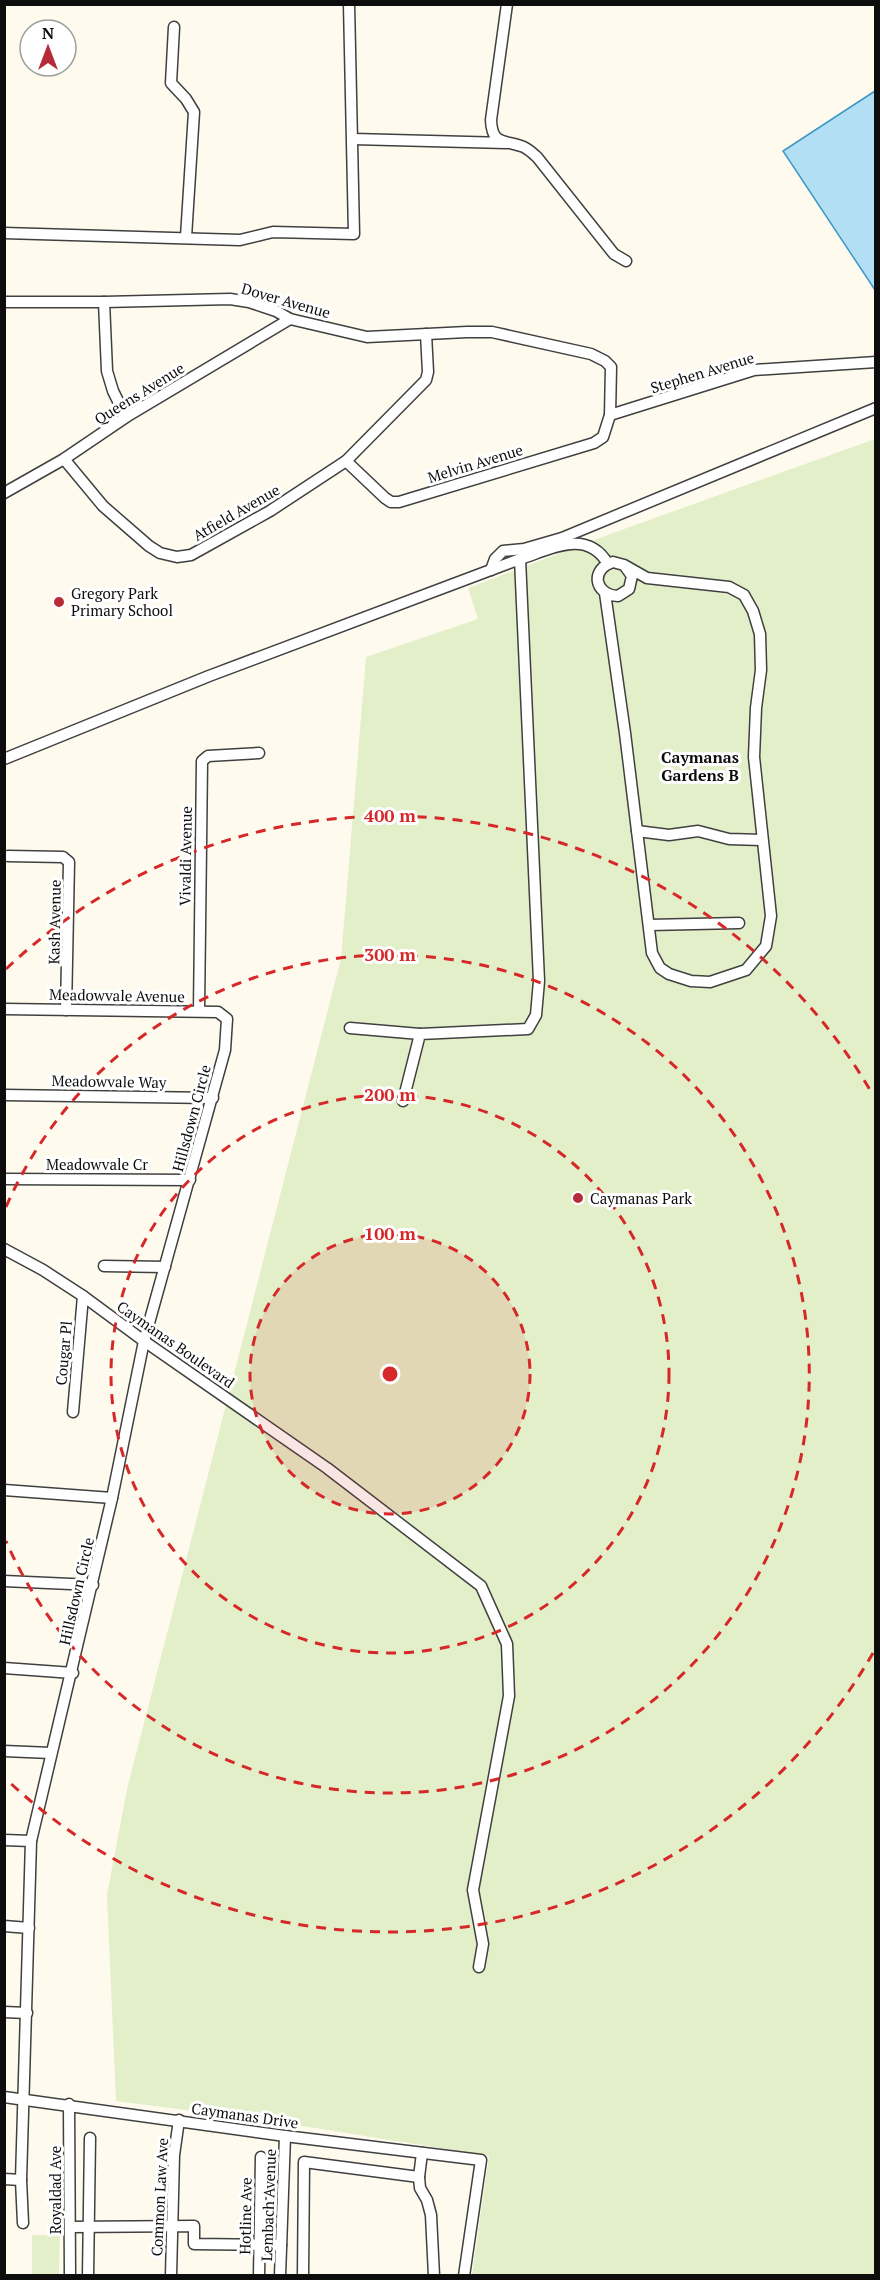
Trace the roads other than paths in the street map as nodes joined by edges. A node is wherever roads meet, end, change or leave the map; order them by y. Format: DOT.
graph roads {
  1 [pos="349,4"];
  2 [pos="507,4"];
  3 [pos="174,27"];
  4 [pos="353,139"];
  5 [pos="508,143"];
  6 [pos="4,233"];
  7 [pos="186,237"];
  8 [pos="626,261"];
  9 [pos="4,302"];
  10 [pos="104,302"];
  11 [pos="290,319"];
  12 [pos="426,333"];
  13 [pos="876,363"];
  14 [pos="876,408"];
  15 [pos="610,415"];
  16 [pos="126,417"];
  17 [pos="64,459"];
  18 [pos="346,461"];
  19 [pos="5,490"];
  20 [pos="520,559"];
  21 [pos="608,564"];
  22 [pos="624,565"];
  23 [pos="491,570"];
  24 [pos="604,593"];
  25 [pos="259,753"];
  26 [pos="4,759"];
  27 [pos="637,831"];
  28 [pos="762,840"];
  29 [pos="8,856"];
  30 [pos="739,923"];
  31 [pos="649,925"];
  32 [pos="4,1009"];
  33 [pos="66,1010"];
  34 [pos="199,1011"];
  35 [pos="228,1019"];
  36 [pos="350,1028"];
  37 [pos="420,1034"];
  38 [pos="4,1095"];
  39 [pos="213,1098"];
  40 [pos="403,1101"];
  41 [pos="4,1179"];
  42 [pos="190,1180"];
  43 [pos="4,1249"];
  44 [pos="104,1266"];
  45 [pos="165,1267"];
  46 [pos="83,1296"];
  47 [pos="144,1341"];
  48 [pos="73,1412"];
  49 [pos="4,1490"];
  50 [pos="112,1498"];
  51 [pos="4,1581"];
  52 [pos="93,1585"];
  53 [pos="4,1668"];
  54 [pos="73,1673"];
  55 [pos="4,1751"];
  56 [pos="51,1753"];
  57 [pos="4,1839"];
  58 [pos="31,1841"];
  59 [pos="4,1926"];
  60 [pos="29,1928"];
  61 [pos="479,1967"];
  62 [pos="4,2012"];
  63 [pos="27,2013"];
  64 [pos="4,2097"];
  65 [pos="24,2098"];
  66 [pos="69,2104"];
  67 [pos="179,2120"];
  68 [pos="285,2136"];
  69 [pos="90,2138"];
  70 [pos="422,2153"];
  71 [pos="261,2157"];
  72 [pos="418,2176"];
  73 [pos="4,2179"];
  74 [pos="21,2180"];
  75 [pos="23,2223"];
  76 [pos="89,2226"];
  77 [pos="172,2226"];
  78 [pos="70,2227"];
  79 [pos="259,2245"];
  80 [pos="281,2245"];
  81 [pos="70,2276"];
  82 [pos="88,2276"];
  83 [pos="171,2276"];
  84 [pos="259,2276"];
  85 [pos="280,2276"];
  86 [pos="303,2276"];
  87 [pos="434,2276"];
  88 [pos="464,2276"];
  1 -- 4 [label="street"];
  2 -- 5 [label="street"];
  3 -- 7 [label="street"];
  4 -- 5 [label="street"];
  4 -- 7 [label="street"];
  5 -- 8 [label="street"];
  6 -- 7 [label="street"];
  9 -- 10 [label="street, Dover Avenue"];
  10 -- 11 [label="street, Dover Avenue"];
  10 -- 16 [label="street"];
  11 -- 12 [label="street, Dover Avenue"];
  11 -- 16 [label="street, Queens Avenue"];
  12 -- 15 [label="street, Dover Avenue"];
  12 -- 18 [label="street, Atfield Avenue"];
  13 -- 15 [label="street, Stephen Avenue"];
  14 -- 23 [label="street"];
  15 -- 18 [label="street, Melvin Avenue"];
  16 -- 17 [label="street, Queens Avenue"];
  17 -- 18 [label="street, Atfield Avenue"];
  17 -- 19 [label="street, Queens Avenue"];
  20 -- 21 [label="street"];
  20 -- 23 [label="street"];
  20 -- 37 [label="street"];
  21 -- 22 [label="street"];
  21 -- 24 [label="street"];
  22 -- 24 [label="street"];
  22 -- 28 [label="street"];
  23 -- 26 [label="street"];
  24 -- 27 [label="street"];
  25 -- 34 [label="street, Vivaldi Avenue"];
  27 -- 28 [label="street"];
  27 -- 31 [label="street"];
  28 -- 31 [label="street"];
  29 -- 33 [label="street, Kash Avenue"];
  30 -- 31 [label="street"];
  32 -- 33 [label="street, Meadowvale Avenue"];
  33 -- 34 [label="street, Meadowvale Avenue"];
  34 -- 35 [label="street, Meadowvale Avenue"];
  35 -- 39 [label="street, Hillsdown Circle"];
  36 -- 37 [label="street"];
  37 -- 40 [label="street"];
  38 -- 39 [label="street, Meadowvale Way"];
  39 -- 42 [label="street, Hillsdown Circle"];
  41 -- 42 [label="street, Meadowvale Cr"];
  42 -- 45 [label="street, Hillsdown Circle"];
  43 -- 46 [label="street, Caymanas Boulevard"];
  44 -- 45 [label="street"];
  45 -- 47 [label="street, Hillsdown Circle"];
  46 -- 47 [label="street, Caymanas Boulevard"];
  46 -- 48 [label="street, Cougar Pl"];
  47 -- 50 [label="street, Hillsdown Circle"];
  47 -- 61 [label="street, Caymanas Boulevard"];
  49 -- 50 [label="street"];
  50 -- 52 [label="street, Hillsdown Circle"];
  51 -- 52 [label="street"];
  52 -- 54 [label="street, Hillsdown Circle"];
  53 -- 54 [label="street"];
  54 -- 56 [label="street, Hillsdown Circle"];
  55 -- 56 [label="street"];
  56 -- 58 [label="street, Hillsdown Circle"];
  57 -- 58 [label="street"];
  58 -- 60 [label="street, Hillsdown Circle"];
  59 -- 60 [label="street"];
  60 -- 63 [label="street, Hillsdown Circle"];
  62 -- 63 [label="street"];
  63 -- 65 [label="street, Hillsdown Circle"];
  64 -- 65 [label="street, Caymanas Drive"];
  65 -- 66 [label="street, Caymanas Drive"];
  65 -- 74 [label="street, Hillsdown Circle"];
  66 -- 67 [label="street, Caymanas Drive"];
  66 -- 78 [label="street, Royaldad Ave"];
  67 -- 68 [label="street, Caymanas Drive"];
  67 -- 77 [label="street, Common Law Ave"];
  68 -- 70 [label="street, Caymanas Drive"];
  68 -- 80 [label="street, Lembach Avenue"];
  69 -- 76 [label="street"];
  70 -- 72 [label="street"];
  70 -- 88 [label="street, Caymanas Drive"];
  71 -- 79 [label="street, Hotline Ave"];
  72 -- 86 [label="street"];
  72 -- 87 [label="street"];
  73 -- 74 [label="street"];
  74 -- 75 [label="street, Hillsdown Circle"];
  76 -- 77 [label="street"];
  76 -- 78 [label="street"];
  76 -- 82 [label="street"];
  77 -- 79 [label="street"];
  77 -- 83 [label="street, Common Law Ave"];
  78 -- 81 [label="street, Royaldad Ave"];
  79 -- 80 [label="street"];
  79 -- 84 [label="street, Hotline Ave"];
  80 -- 85 [label="street, Lembach Avenue"];
}
